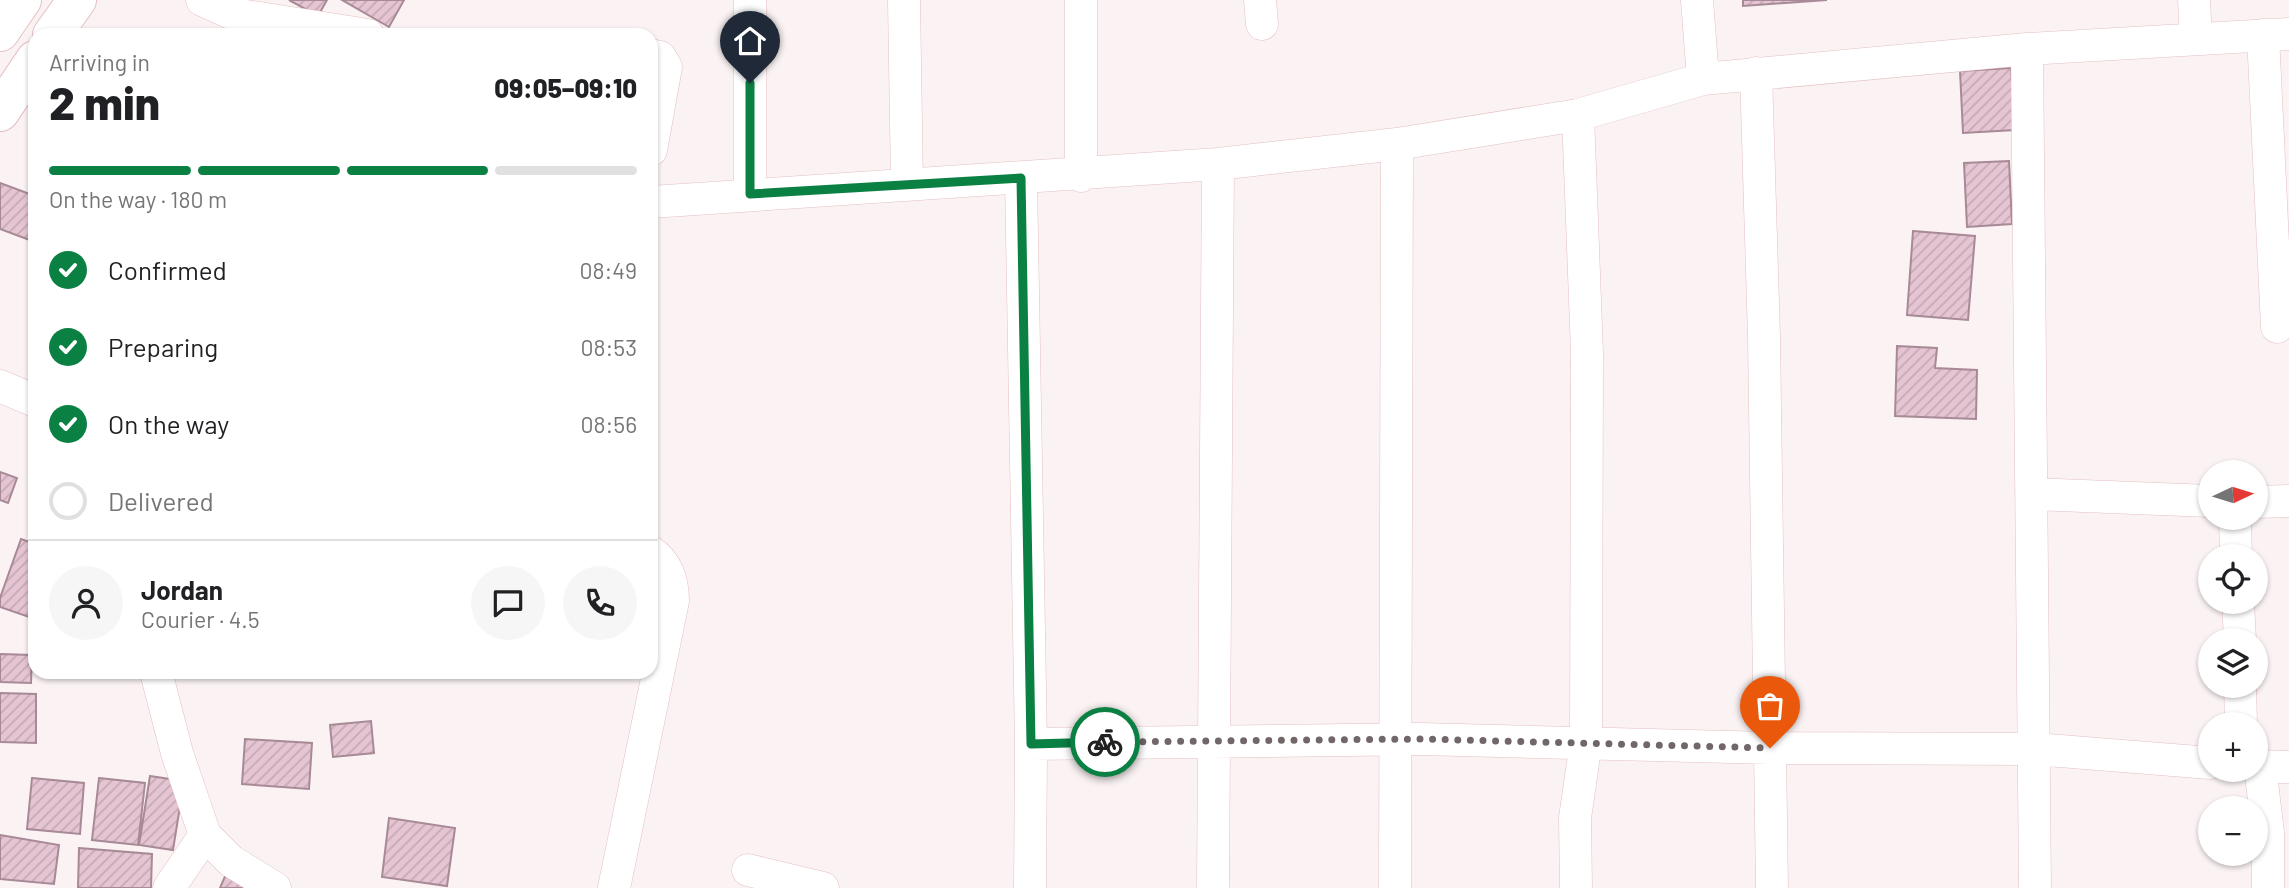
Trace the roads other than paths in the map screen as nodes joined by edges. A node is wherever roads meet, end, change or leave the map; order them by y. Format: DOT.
graph roads {
  1 [pos="23,0"];
  2 [pos="77,0"];
  3 [pos="202,0"];
  4 [pos="750,0"];
  5 [pos="904,0"];
  6 [pos="1082,0"];
  7 [pos="1697,0"];
  8 [pos="2194,0"];
  9 [pos="57,28"];
  10 [pos="323,28"];
  11 [pos="0,32"];
  12 [pos="2276,35"];
  13 [pos="2196,39"];
  14 [pos="2027,49"];
  15 [pos="658,57"];
  16 [pos="28,70"];
  17 [pos="1756,73"];
  18 [pos="1703,79"];
  19 [pos="0,111"];
  20 [pos="658,111"];
  21 [pos="1578,115"];
  22 [pos="1396,144"];
  23 [pos="1218,164"];
  24 [pos="1081,176"];
  25 [pos="1021,178"];
  26 [pos="907,185"];
  27 [pos="750,194"];
  28 [pos="658,201"];
  29 [pos="2277,327"];
  30 [pos="0,386"];
  31 [pos="28,398"];
  32 [pos="2032,494"];
  33 [pos="2198,501"];
  34 [pos="2289,501"];
  35 [pos="2268,502"];
  36 [pos="658,560"];
  37 [pos="658,674"];
  38 [pos="158,679"];
  39 [pos="657,679"];
  40 [pos="1214,740"];
  41 [pos="1394,740"];
  42 [pos="1586,742"];
  43 [pos="1031,744"];
  44 [pos="1770,748"];
  45 [pos="2035,749"];
  46 [pos="2198,762"];
  47 [pos="2268,782"];
  48 [pos="205,835"];
  49 [pos="748,870"];
  50 [pos="169,888"];
  51 [pos="275,888"];
  52 [pos="614,888"];
  53 [pos="822,888"];
  54 [pos="1031,888"];
  55 [pos="1213,888"];
  56 [pos="1395,888"];
  57 [pos="1576,888"];
  58 [pos="1772,888"];
  59 [pos="2035,888"];
  60 [pos="2268,888"];
  1 -- 11 [label="highway"];
  2 -- 9 [label="highway"];
  3 -- 10 [label="street"];
  4 -- 27 [label="street"];
  5 -- 26 [label="street"];
  6 -- 24 [label="street"];
  7 -- 18 [label="street"];
  8 -- 13 [label="street"];
  12 -- 13 [label="street"];
  12 -- 29 [label="street"];
  13 -- 14 [label="street"];
  14 -- 17 [label="street"];
  14 -- 32 [label="street"];
  15 -- 20 [label="street"];
  16 -- 19 [label="highway"];
  17 -- 18 [label="street"];
  17 -- 44 [label="street"];
  18 -- 21 [label="street"];
  21 -- 22 [label="street"];
  21 -- 42 [label="street"];
  22 -- 23 [label="street"];
  22 -- 41 [label="street"];
  23 -- 24 [label="street"];
  23 -- 40 [label="street"];
  24 -- 25 [label="street"];
  25 -- 26 [label="street"];
  25 -- 43 [label="street"];
  26 -- 27 [label="street"];
  27 -- 28 [label="street"];
  30 -- 31 [label="street"];
  32 -- 33 [label="street"];
  32 -- 45 [label="street"];
  34 -- 35 [label="street"];
  36 -- 37 [label="street"];
  38 -- 48 [label="street"];
  39 -- 52 [label="street"];
  40 -- 41 [label="street"];
  40 -- 43 [label="street"];
  40 -- 55 [label="street"];
  41 -- 42 [label="street"];
  41 -- 56 [label="street"];
  42 -- 44 [label="street"];
  42 -- 57 [label="street"];
  43 -- 54 [label="street"];
  44 -- 45 [label="street"];
  44 -- 58 [label="street"];
  45 -- 46 [label="street"];
  45 -- 59 [label="street"];
  47 -- 60 [label="street"];
  48 -- 50 [label="street"];
  48 -- 51 [label="street"];
  49 -- 53 [label="street"];
}
